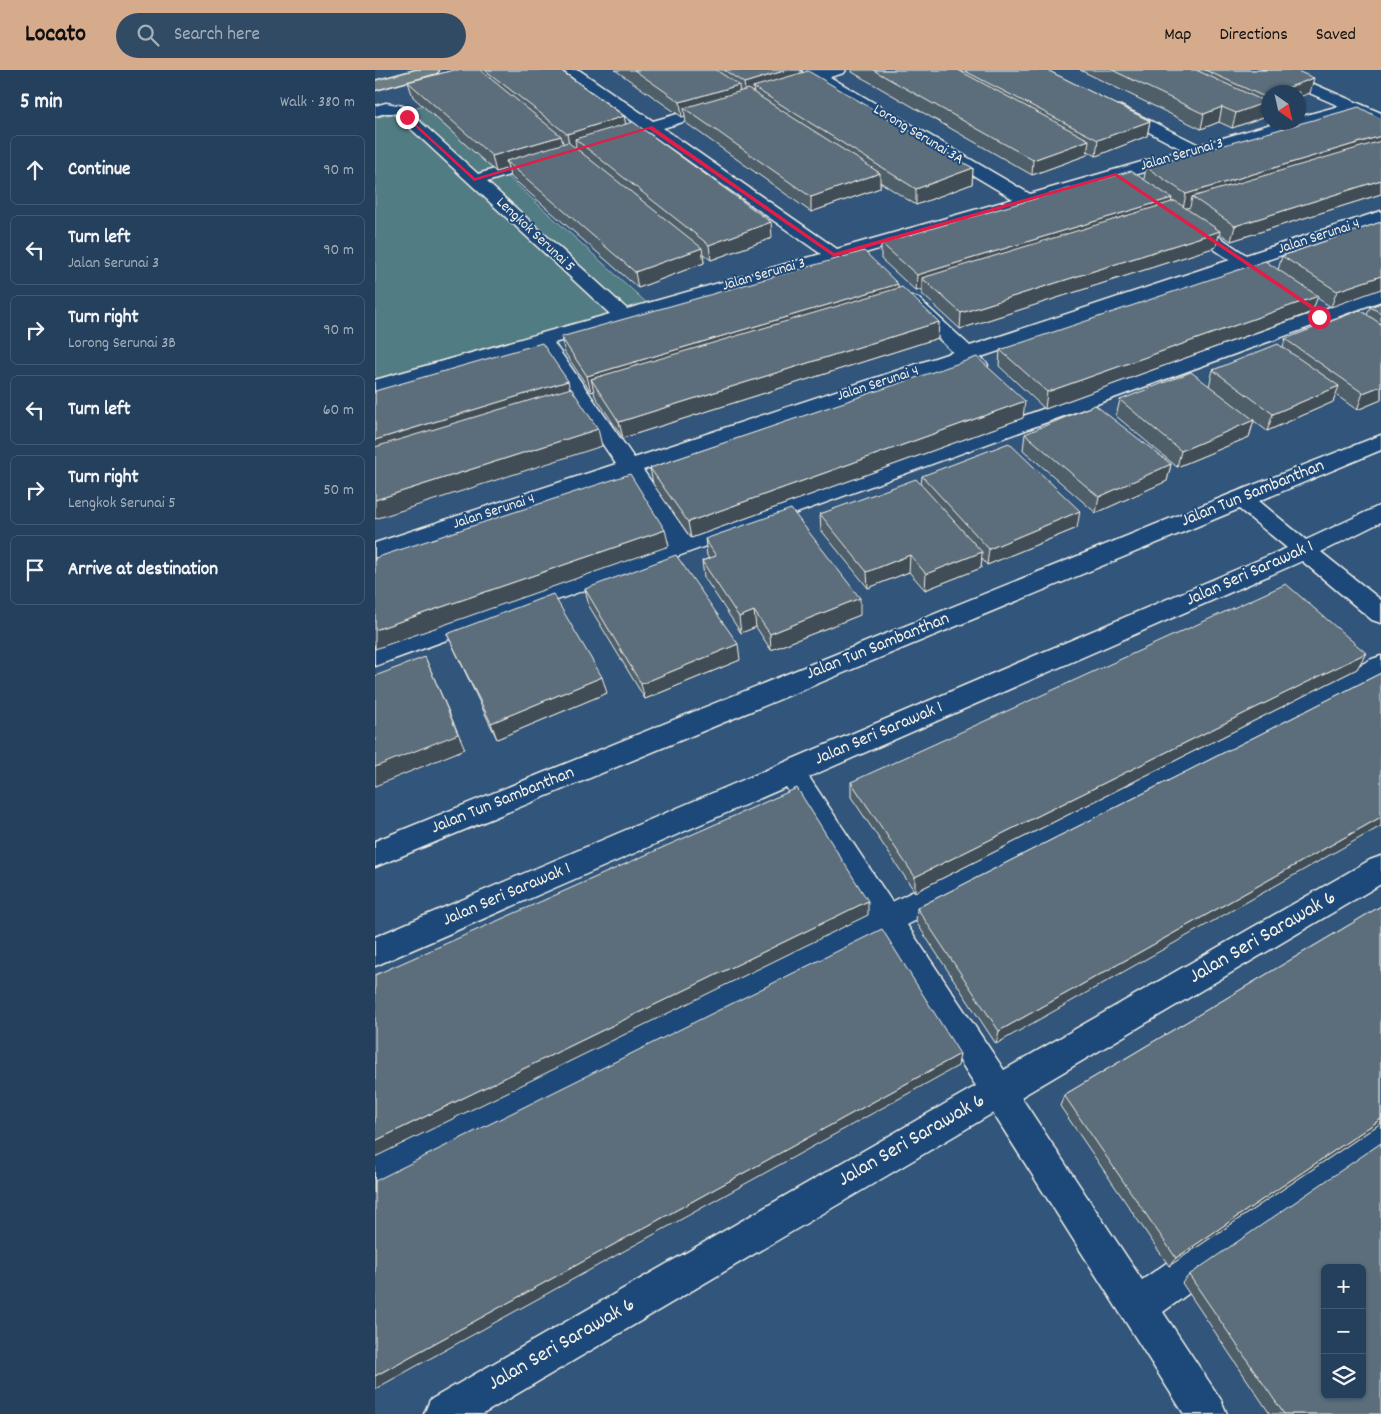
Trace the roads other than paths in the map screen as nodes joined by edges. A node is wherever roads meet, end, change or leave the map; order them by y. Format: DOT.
graph roads {
  1 [pos="432,70"];
  2 [pos="569,70"];
  3 [pos="839,70"];
  4 [pos="1269,70"];
  5 [pos="813,73"];
  6 [pos="379,84"];
  7 [pos="762,93"];
  8 [pos="734,102"];
  9 [pos="1101,102"];
  10 [pos="1352,107"];
  11 [pos="375,111"];
  12 [pos="1381,119"];
  13 [pos="1306,120"];
  14 [pos="650,127"];
  15 [pos="1270,130"];
  16 [pos="595,144"];
  17 [pos="1198,151"];
  18 [pos="558,155"];
  19 [pos="1116,174"];
  20 [pos="474,180"];
  21 [pos="1132,185"];
  22 [pos="1028,200"];
  23 [pos="1172,212"];
  24 [pos="1381,216"];
  25 [pos="834,255"];
  26 [pos="1245,262"];
  27 [pos="1269,278"];
  28 [pos="897,289"];
  29 [pos="1381,295"];
  30 [pos="623,316"];
  31 [pos="542,340"];
  32 [pos="967,354"];
  33 [pos="995,380"];
  34 [pos="375,386"];
  35 [pos="1381,442"];
  36 [pos="630,467"];
  37 [pos="1241,498"];
  38 [pos="1381,513"];
  39 [pos="684,546"];
  40 [pos="1305,550"];
  41 [pos="375,552"];
  42 [pos="1381,614"];
  43 [pos="375,656"];
  44 [pos="1381,666"];
  45 [pos="791,772"];
  46 [pos="375,854"];
  47 [pos="1381,869"];
  48 [pos="887,920"];
  49 [pos="375,952"];
  50 [pos="997,1092"];
  51 [pos="1381,1134"];
  52 [pos="375,1174"];
  53 [pos="1137,1306"];
  54 [pos="444,1414"];
  55 [pos="1207,1414"];
  1 -- 6 [label="main road"];
  2 -- 14 [label="street"];
  3 -- 5 [label="street"];
  4 -- 10 [label="street"];
  5 -- 7 [label="street"];
  5 -- 22 [label="street, Lorong Serunai 3A"];
  8 -- 14 [label="street"];
  9 -- 17 [label="street"];
  10 -- 12 [label="street"];
  10 -- 13 [label="street, Jalan Serunai 3"];
  11 -- 20 [label="street, Lengkok Serunai 5"];
  14 -- 16 [label="street"];
  14 -- 25 [label="street"];
  15 -- 17 [label="street, Jalan Serunai 3"];
  17 -- 19 [label="street, Jalan Serunai 3"];
  18 -- 20 [label="street"];
  19 -- 21 [label="street"];
  19 -- 22 [label="street, Jalan Serunai 3"];
  20 -- 30 [label="street, Lengkok Serunai 5"];
  22 -- 25 [label="street, Jalan Serunai 3"];
  23 -- 26 [label="street"];
  24 -- 26 [label="street, Jalan Serunai 4"];
  25 -- 30 [label="street, Jalan Serunai 3"];
  26 -- 27 [label="street"];
  26 -- 32 [label="street, Jalan Serunai 4"];
  28 -- 32 [label="street"];
  29 -- 39 [label="street"];
  30 -- 31 [label="street, Jalan Serunai 3"];
  31 -- 34 [label="street, Jalan Serunai 3"];
  31 -- 36 [label="street"];
  32 -- 33 [label="street"];
  32 -- 36 [label="street, Jalan Serunai 4"];
  35 -- 37 [label="street, Jalan Tun Sambanthan"];
  36 -- 39 [label="street"];
  36 -- 41 [label="street, Jalan Serunai 4"];
  37 -- 40 [label="street"];
  37 -- 46 [label="street, Jalan Tun Sambanthan"];
  38 -- 40 [label="street, Jalan Seri Sarawak 1"];
  39 -- 43 [label="street"];
  40 -- 42 [label="street"];
  40 -- 45 [label="street, Jalan Seri Sarawak 1"];
  44 -- 48 [label="street"];
  45 -- 48 [label="street"];
  45 -- 49 [label="street, Jalan Seri Sarawak 1"];
  47 -- 50 [label="street, Jalan Seri Sarawak 6"];
  48 -- 50 [label="street"];
  48 -- 52 [label="street"];
  50 -- 53 [label="street"];
  50 -- 54 [label="street, Jalan Seri Sarawak 6"];
  51 -- 53 [label="street"];
  53 -- 55 [label="street"];
}
